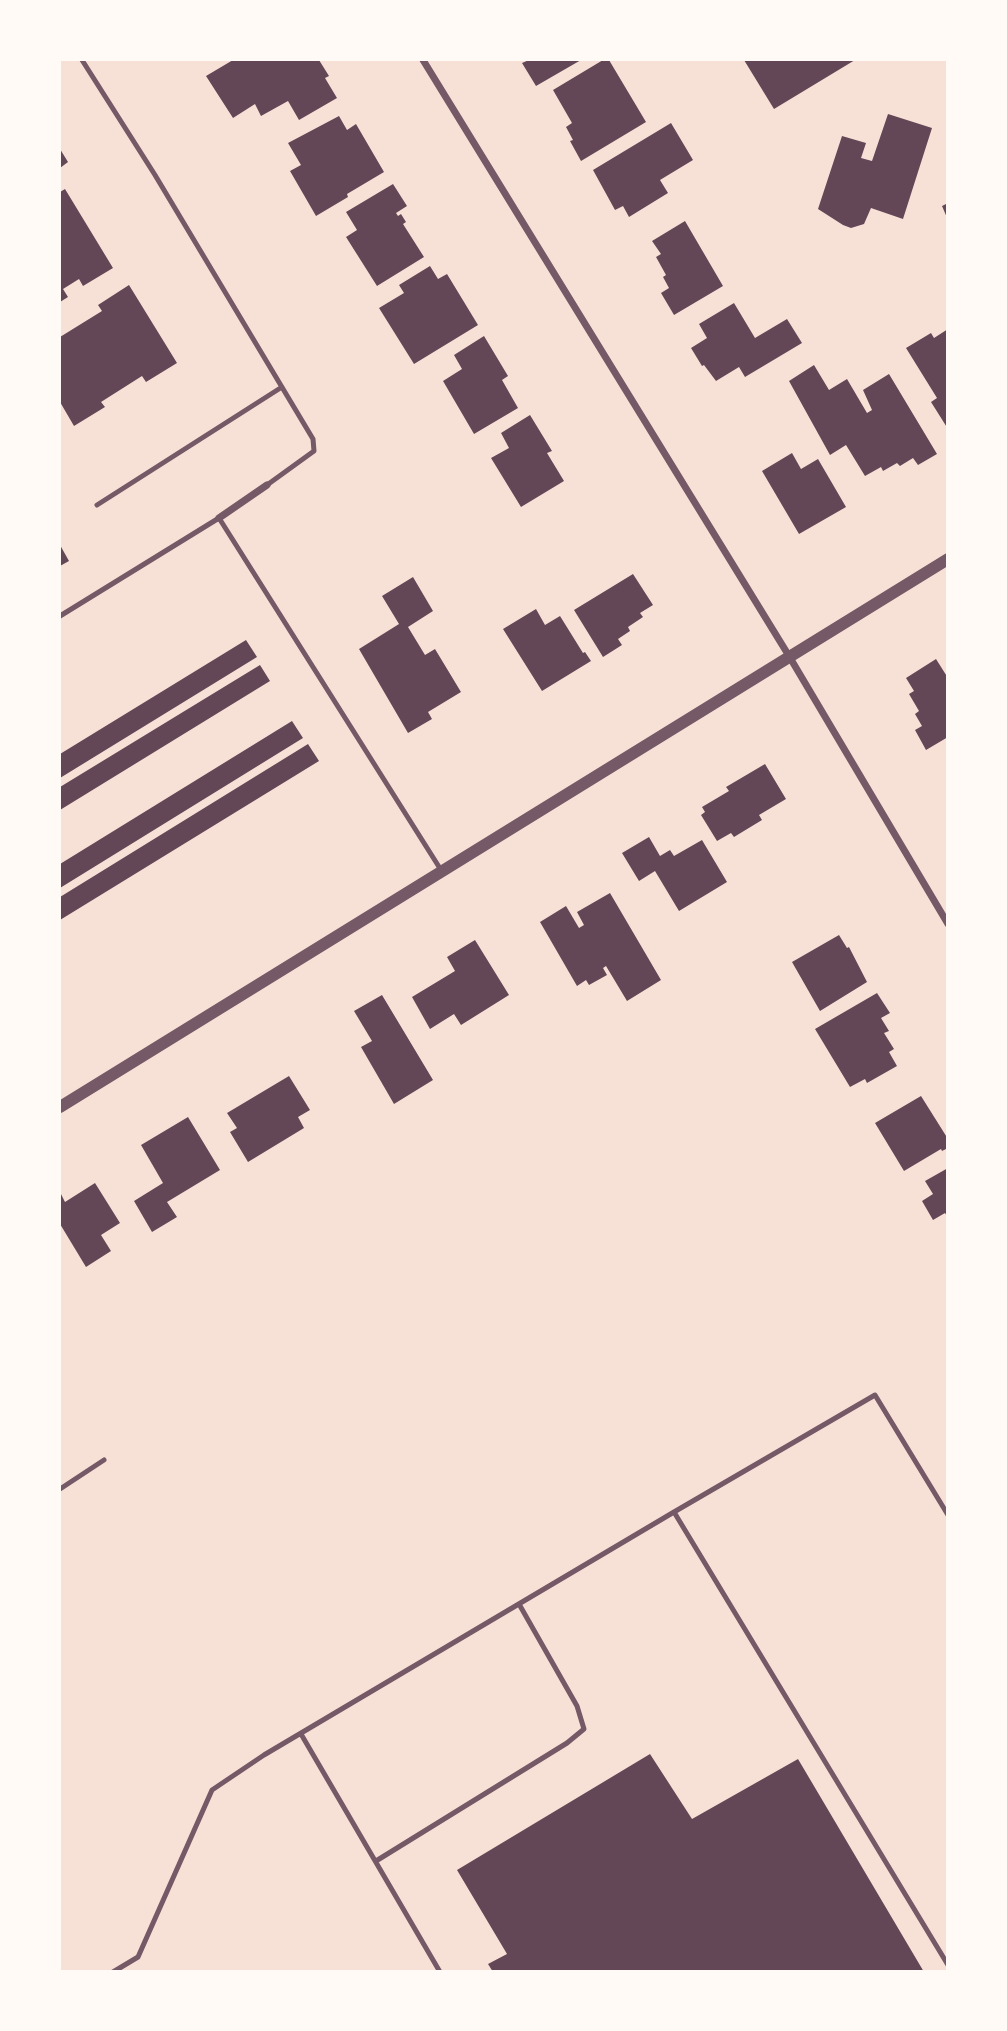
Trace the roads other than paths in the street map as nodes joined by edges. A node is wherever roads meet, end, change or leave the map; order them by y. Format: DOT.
graph roads {
  1 [pos="82,60"];
  2 [pos="423,60"];
  3 [pos="282,387"];
  4 [pos="267,485"];
  5 [pos="97,505"];
  6 [pos="219,518"];
  7 [pos="947,559"];
  8 [pos="60,616"];
  9 [pos="789,656"];
  10 [pos="441,870"];
  11 [pos="947,924"];
  12 [pos="60,1107"];
  13 [pos="104,1460"];
  14 [pos="60,1489"];
  15 [pos="674,1512"];
  16 [pos="947,1515"];
  17 [pos="520,1604"];
  18 [pos="301,1734"];
  19 [pos="376,1861"];
  20 [pos="947,1965"];
  21 [pos="113,1972"];
  22 [pos="440,1972"];
  1 -- 3 [label="lane"];
  2 -- 9 [label="street"];
  3 -- 4 [label="lane"];
  3 -- 5 [label="lane"];
  4 -- 6 [label="street"];
  6 -- 8 [label="lane"];
  6 -- 10 [label="lane"];
  7 -- 9 [label="street"];
  9 -- 10 [label="street"];
  9 -- 11 [label="street"];
  10 -- 12 [label="street"];
  13 -- 14 [label="lane"];
  15 -- 16 [label="lane"];
  15 -- 17 [label="lane"];
  15 -- 20 [label="lane"];
  17 -- 18 [label="lane"];
  17 -- 19 [label="lane"];
  18 -- 19 [label="lane"];
  18 -- 21 [label="lane"];
  19 -- 22 [label="lane"];
}
